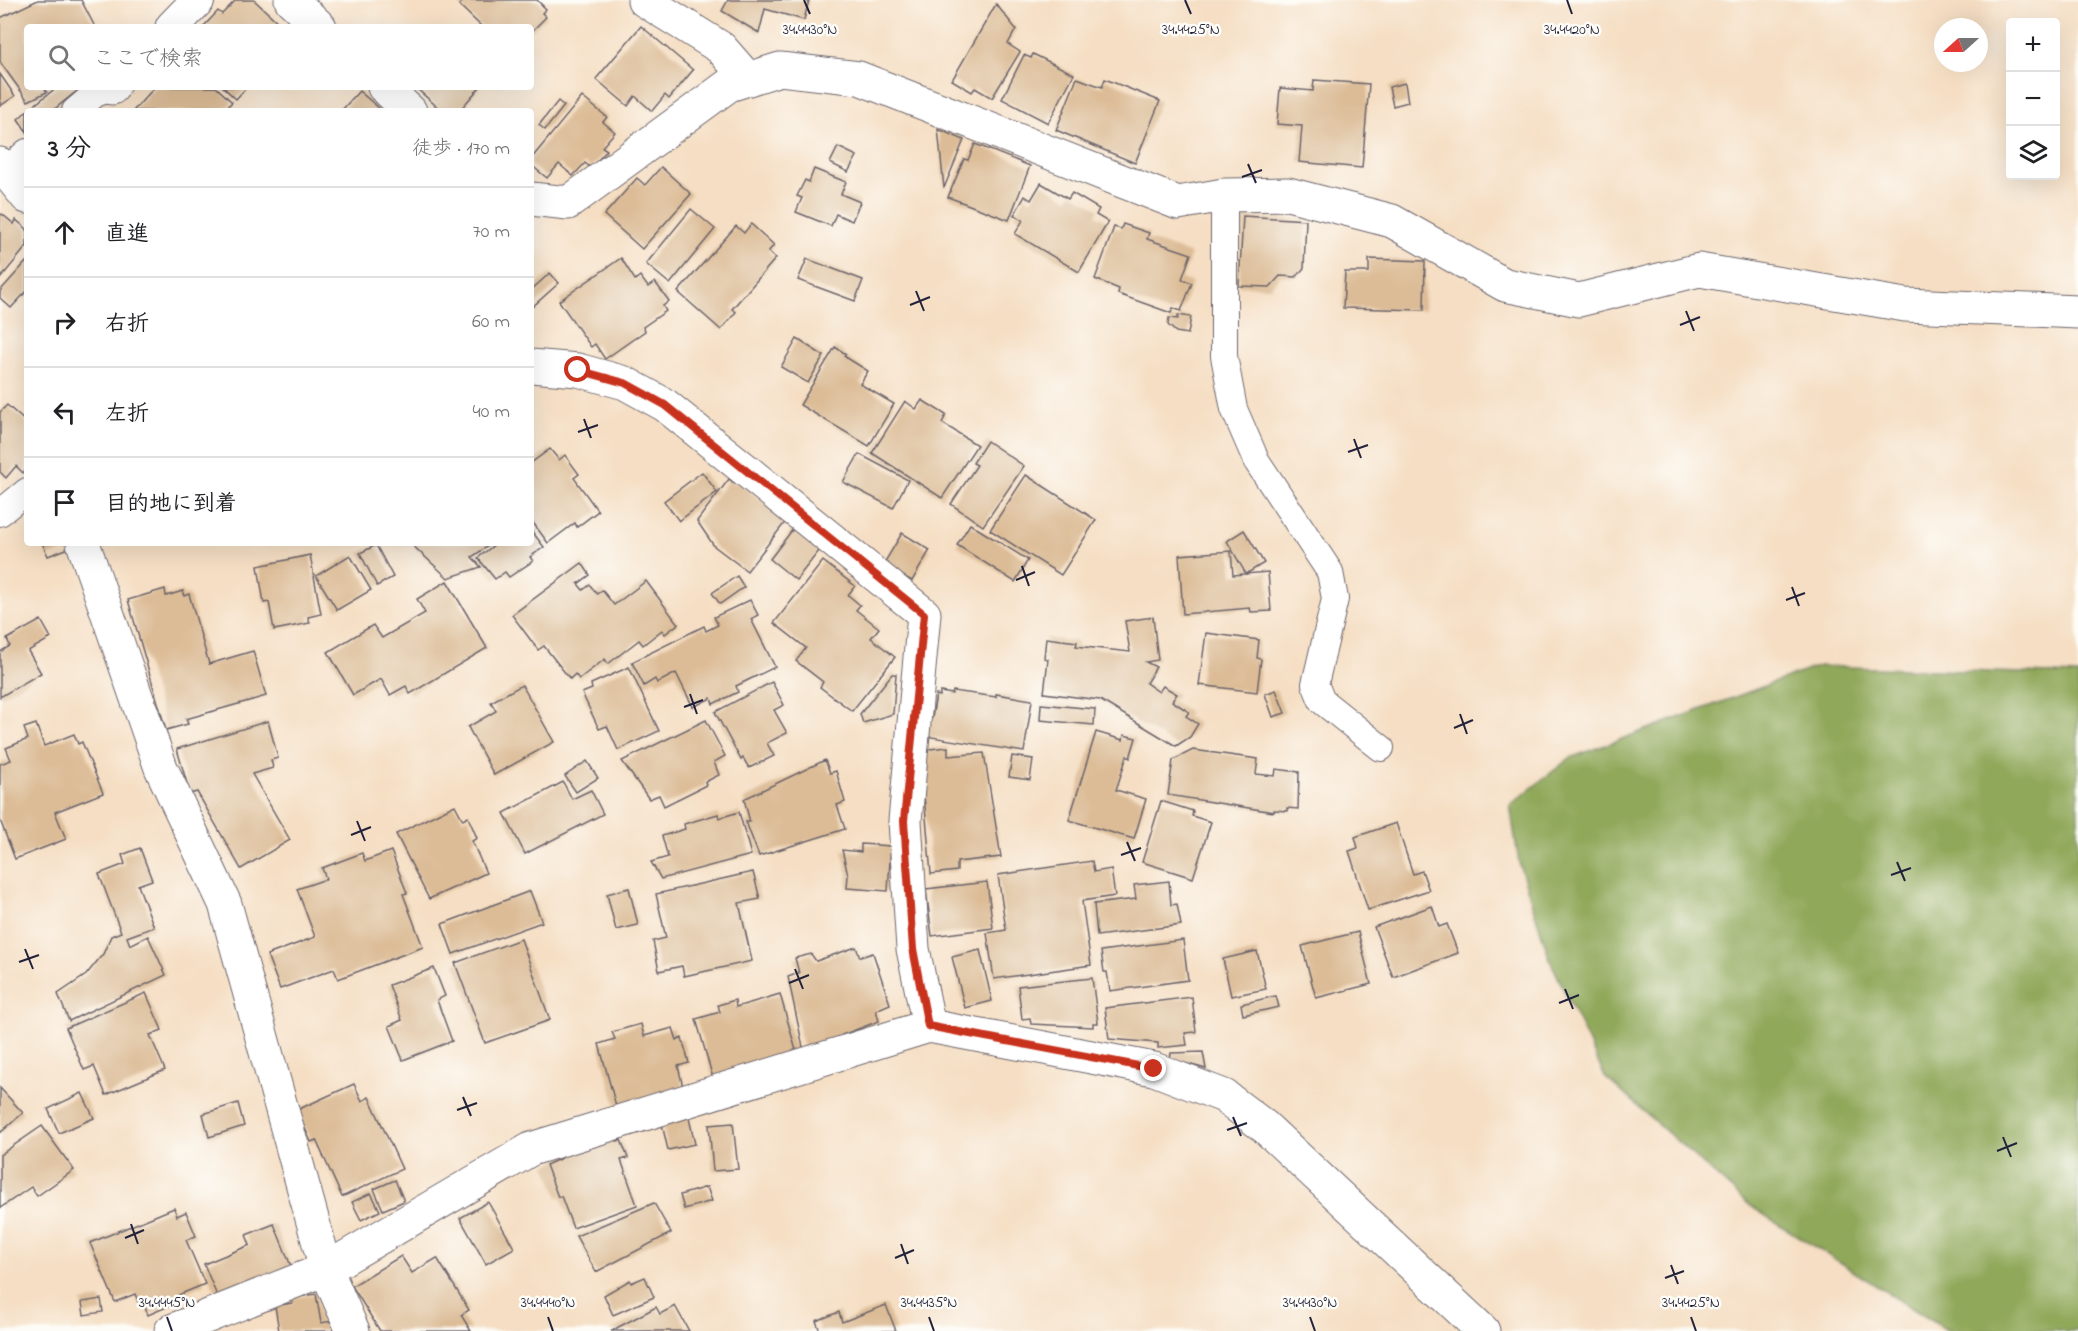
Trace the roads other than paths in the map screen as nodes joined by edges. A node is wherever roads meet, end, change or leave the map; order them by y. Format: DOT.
graph roads {
  1 [pos="198,0"];
  2 [pos="291,0"];
  3 [pos="644,0"];
  4 [pos="175,24"];
  5 [pos="317,24"];
  6 [pos="748,79"];
  7 [pos="107,90"];
  8 [pos="387,90"];
  9 [pos="79,108"];
  10 [pos="407,108"];
  11 [pos="11,162"];
  12 [pos="24,190"];
  13 [pos="1224,195"];
  14 [pos="534,199"];
  15 [pos="2078,312"];
  16 [pos="534,366"];
  17 [pos="24,493"];
  18 [pos="0,513"];
  19 [pos="84,546"];
  20 [pos="1381,748"];
  21 [pos="928,1026"];
  22 [pos="326,1269"];
  23 [pos="171,1331"];
  24 [pos="353,1331"];
  25 [pos="1483,1331"];
  1 -- 4 [label="street"];
  2 -- 5 [label="street"];
  3 -- 6 [label="street"];
  6 -- 13 [label="street"];
  6 -- 14 [label="street"];
  7 -- 9 [label="lane"];
  8 -- 10 [label="street"];
  11 -- 12 [label="street"];
  13 -- 15 [label="street"];
  13 -- 20 [label="lane"];
  16 -- 21 [label="street"];
  17 -- 18 [label="lane"];
  19 -- 22 [label="street"];
  21 -- 22 [label="street"];
  21 -- 25 [label="street"];
  22 -- 23 [label="street"];
  22 -- 24 [label="street"];
}
